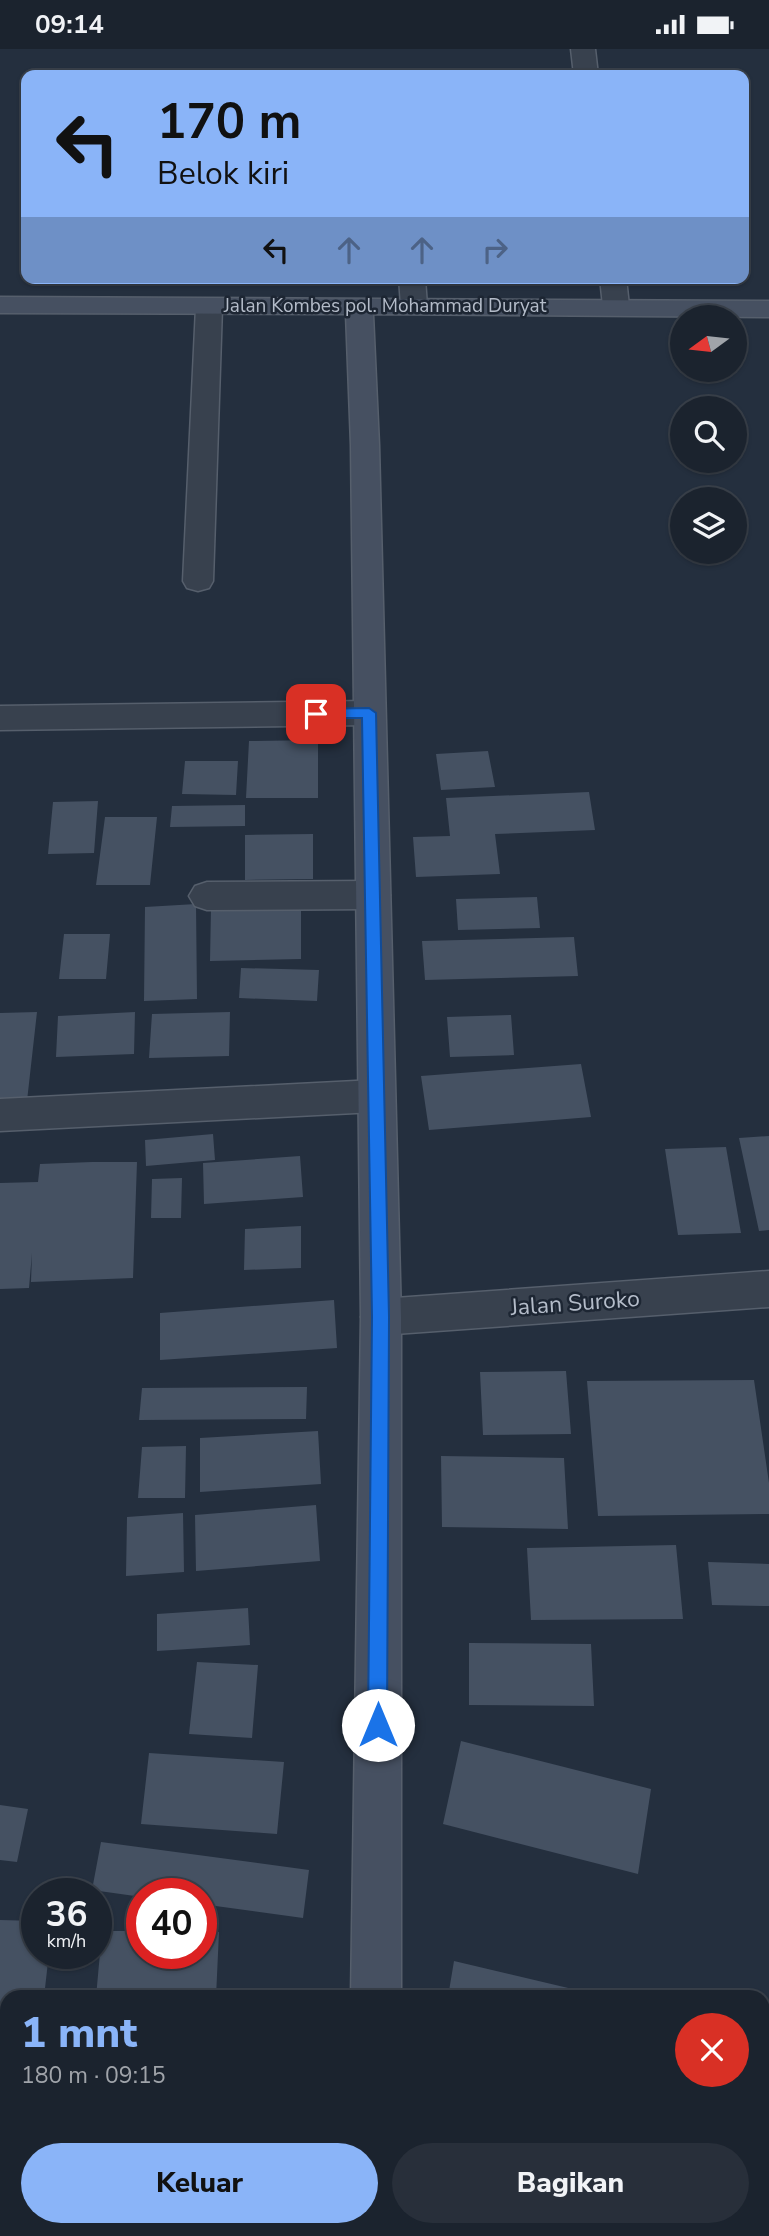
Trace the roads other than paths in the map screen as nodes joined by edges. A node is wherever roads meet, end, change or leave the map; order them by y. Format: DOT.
graph roads {
  1 [pos="583,49"];
  2 [pos="585,70"];
  3 [pos="412,284"];
  4 [pos="614,284"];
  5 [pos="0,305"];
  6 [pos="359,306"];
  7 [pos="414,306"];
  8 [pos="616,306"];
  9 [pos="209,307"];
  10 [pos="769,309"];
  11 [pos="198,581"];
  12 [pos="369,713"];
  13 [pos="0,718"];
  14 [pos="372,895"];
  15 [pos="207,896"];
  16 [pos="375,1096"];
  17 [pos="0,1115"];
  18 [pos="769,1289"];
  19 [pos="381,1317"];
  20 [pos="376,1990"];
  1 -- 2 [label="street"];
  3 -- 7 [label="street"];
  4 -- 8 [label="street"];
  5 -- 9 [label="street, Jalan Kombes pol. Mohammad Duryat"];
  6 -- 7 [label="street, Jalan Kombes pol. Mohammad Duryat"];
  6 -- 9 [label="street, Jalan Kombes pol. Mohammad Duryat"];
  6 -- 12 [label="street"];
  7 -- 8 [label="street, Jalan Kombes pol. Mohammad Duryat"];
  8 -- 10 [label="street, Jalan Kombes pol. Mohammad Duryat"];
  9 -- 11 [label="street"];
  12 -- 13 [label="street"];
  12 -- 14 [label="street"];
  14 -- 15 [label="street"];
  14 -- 16 [label="street"];
  16 -- 17 [label="street"];
  16 -- 19 [label="street"];
  18 -- 19 [label="street, Jalan Suroko"];
  19 -- 20 [label="street"];
}
